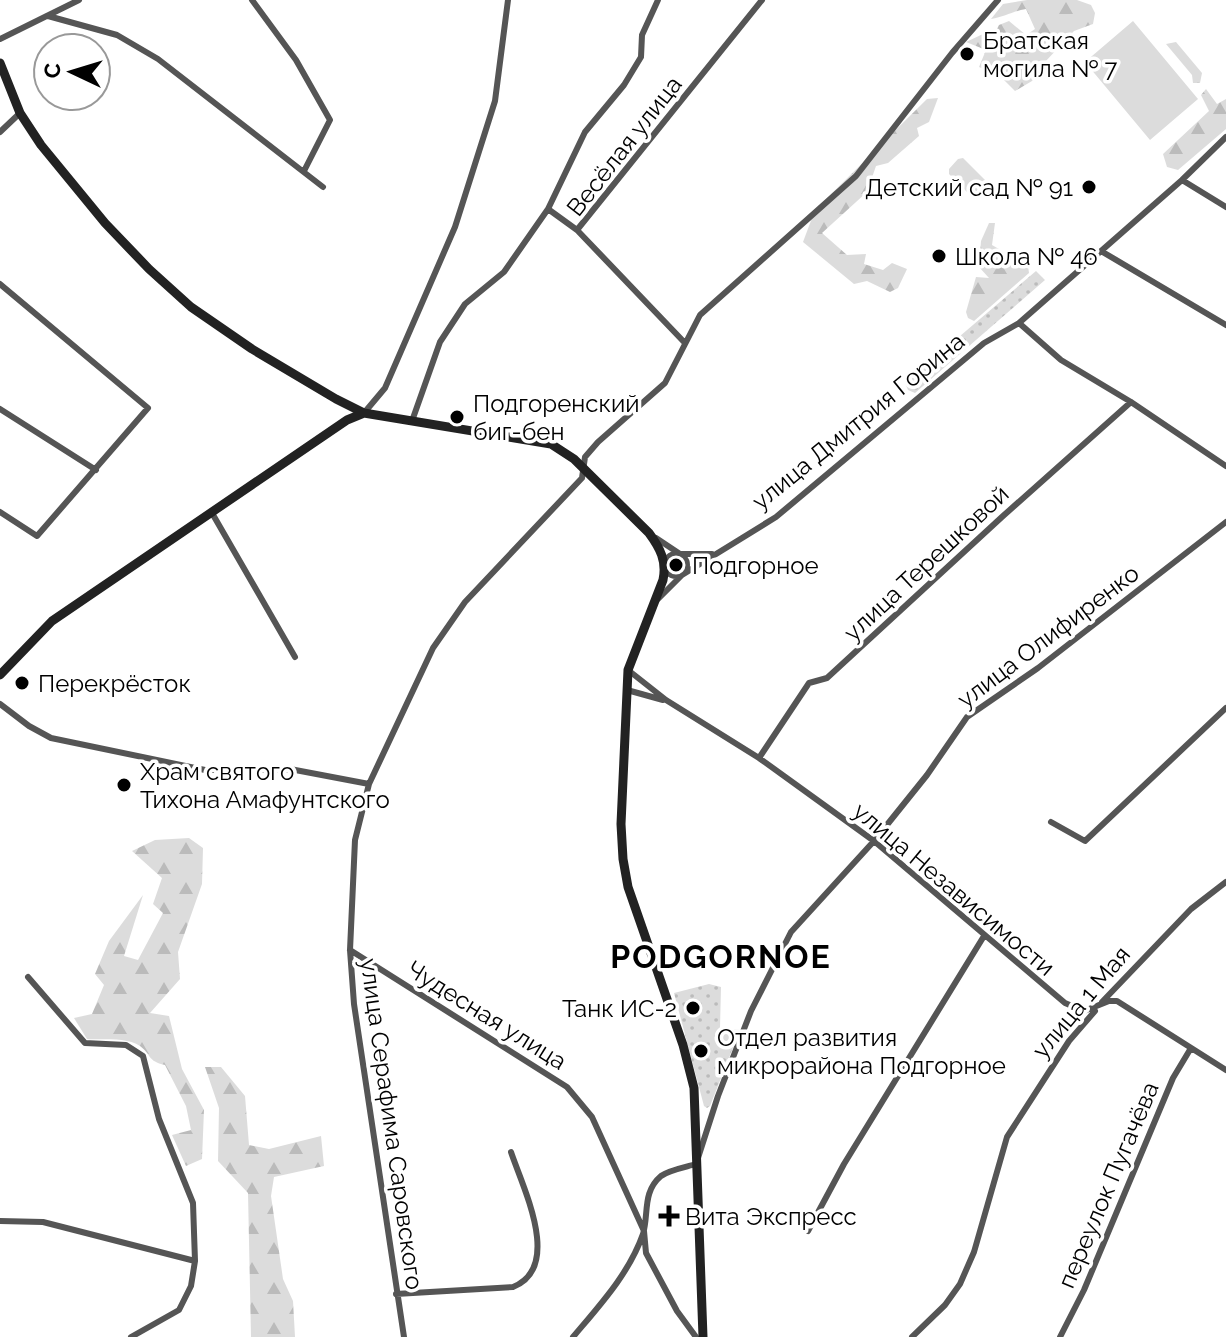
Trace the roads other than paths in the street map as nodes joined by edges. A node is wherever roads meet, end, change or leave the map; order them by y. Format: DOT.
graph roads {
  1 [pos="79,0"];
  2 [pos="252,0"];
  3 [pos="508,0"];
  4 [pos="658,0"];
  5 [pos="762,0"];
  6 [pos="998,0"];
  7 [pos="48,16"];
  8 [pos="0,39"];
  9 [pos="1,69"];
  10 [pos="20,113"];
  11 [pos="0,132"];
  12 [pos="1226,137"];
  13 [pos="304,171"];
  14 [pos="1182,180"];
  15 [pos="323,187"];
  16 [pos="1226,207"];
  17 [pos="548,209"];
  18 [pos="577,230"];
  19 [pos="1101,251"];
  20 [pos="0,284"];
  21 [pos="1019,323"];
  22 [pos="1226,325"];
  23 [pos="685,343"];
  24 [pos="1131,402"];
  25 [pos="0,409"];
  26 [pos="364,413"];
  27 [pos="412,422"];
  28 [pos="1226,466"];
  29 [pos="583,468"];
  30 [pos="96,470"];
  31 [pos="0,512"];
  32 [pos="212,513"];
  33 [pos="1226,522"];
  34 [pos="649,533"];
  35 [pos="720,552"];
  36 [pos="680,554"];
  37 [pos="665,566"];
  38 [pos="682,575"];
  39 [pos="655,604"];
  40 [pos="295,657"];
  41 [pos="628,670"];
  42 [pos="0,675"];
  43 [pos="626,690"];
  44 [pos="666,700"];
  45 [pos="0,704"];
  46 [pos="1226,708"];
  47 [pos="759,758"];
  48 [pos="369,784"];
  49 [pos="1051,822"];
  50 [pos="874,841"];
  51 [pos="1226,882"];
  52 [pos="984,936"];
  53 [pos="350,950"];
  54 [pos="28,977"];
  55 [pos="1099,1006"];
  56 [pos="1191,1048"];
  57 [pos="1226,1070"];
  58 [pos="511,1152"];
  59 [pos="696,1164"];
  60 [pos="0,1221"];
  61 [pos="644,1231"];
  62 [pos="808,1231"];
  63 [pos="195,1261"];
  64 [pos="396,1294"];
  65 [pos="131,1337"];
  66 [pos="404,1337"];
  67 [pos="573,1337"];
  68 [pos="696,1337"];
  69 [pos="703,1337"];
  70 [pos="912,1337"];
  71 [pos="1060,1337"];
  1 -- 7 [label="street"];
  2 -- 13 [label="street"];
  3 -- 26 [label="street"];
  4 -- 17 [label="street"];
  5 -- 18 [label="street, Весёлая улица"];
  6 -- 23 [label="street, улица Серафима Саровского"];
  7 -- 8 [label="street"];
  7 -- 13 [label="street"];
  9 -- 10 [label="street"];
  10 -- 11 [label="street"];
  10 -- 26 [label="street"];
  12 -- 14 [label="street, улица Дмитрия Горина"];
  13 -- 15 [label="street"];
  14 -- 16 [label="street"];
  14 -- 19 [label="street, улица Дмитрия Горина"];
  17 -- 18 [label="street"];
  17 -- 27 [label="street"];
  18 -- 23 [label="street, Весёлая улица"];
  19 -- 21 [label="street, улица Дмитрия Горина"];
  19 -- 22 [label="street"];
  20 -- 30 [label="street"];
  21 -- 24 [label="street"];
  21 -- 35 [label="street, улица Дмитрия Горина"];
  23 -- 29 [label="street, улица Серафима Саровского"];
  24 -- 28 [label="street"];
  24 -- 47 [label="street, улица Терешковой"];
  25 -- 30 [label="street"];
  26 -- 27 [label="street"];
  26 -- 32 [label="street"];
  27 -- 29 [label="street"];
  29 -- 34 [label="street"];
  29 -- 48 [label="street, улица Серафима Саровского"];
  30 -- 31 [label="street"];
  32 -- 40 [label="street"];
  32 -- 42 [label="street"];
  33 -- 50 [label="street, улица Олифиренко"];
  34 -- 36 [label="street"];
  34 -- 37 [label="street"];
  35 -- 36 [label="street"];
  35 -- 38 [label="street, улица Дмитрия Горина"];
  36 -- 37 [label="street"];
  36 -- 38 [label="street"];
  37 -- 38 [label="street"];
  37 -- 39 [label="street"];
  38 -- 39 [label="street, улица Дмитрия Горина"];
  39 -- 41 [label="street, улица Дмитрия Горина"];
  41 -- 43 [label="street, улица Дмитрия Горина"];
  41 -- 44 [label="street"];
  43 -- 44 [label="street"];
  43 -- 59 [label="street, улица Дмитрия Горина"];
  44 -- 47 [label="street, улица Независимости"];
  45 -- 48 [label="street"];
  46 -- 49 [label="street"];
  47 -- 50 [label="street, улица Независимости"];
  48 -- 53 [label="street, улица Серафима Саровского"];
  50 -- 52 [label="street, улица Независимости"];
  50 -- 59 [label="street, улица Олифиренко"];
  51 -- 55 [label="street, улица 1 Мая"];
  52 -- 55 [label="street, улица Независимости"];
  52 -- 62 [label="street"];
  53 -- 61 [label="street, Чудесная улица"];
  53 -- 64 [label="street, улица Серафима Саровского"];
  54 -- 63 [label="street"];
  55 -- 56 [label="street, улица Независимости"];
  55 -- 70 [label="street, улица 1 Мая"];
  56 -- 57 [label="street, улица Независимости"];
  56 -- 71 [label="street, переулок Пугачёва"];
  58 -- 64 [label="street"];
  59 -- 61 [label="street"];
  59 -- 69 [label="street"];
  60 -- 63 [label="street"];
  61 -- 67 [label="street"];
  61 -- 68 [label="street, Чудесная улица"];
  63 -- 65 [label="street"];
  64 -- 66 [label="street, улица Серафима Саровского"];
}
